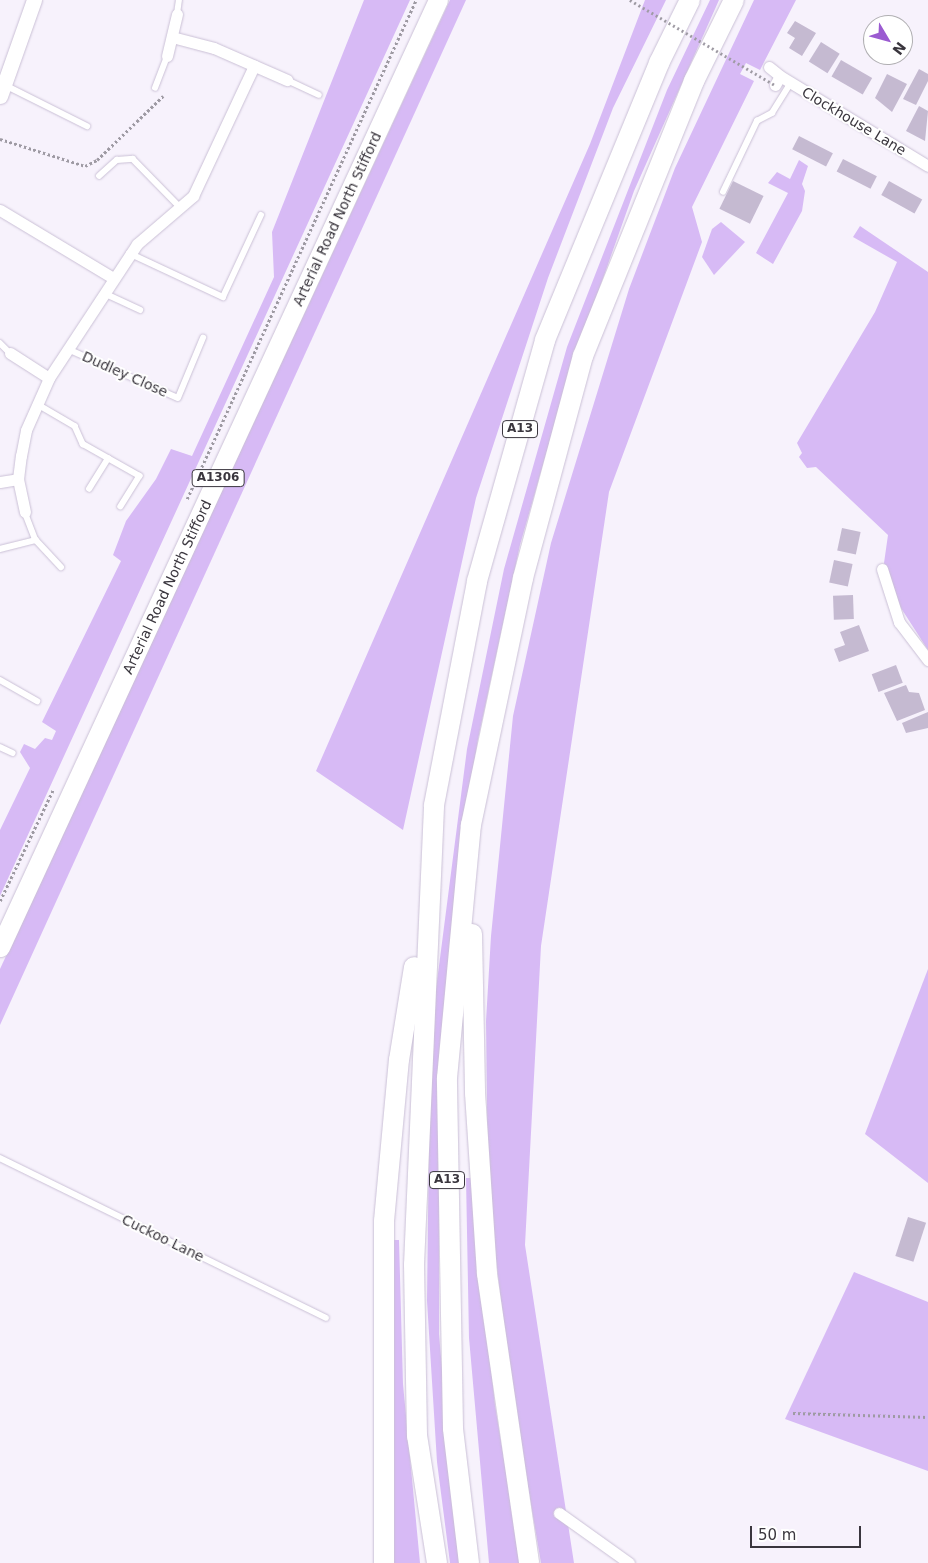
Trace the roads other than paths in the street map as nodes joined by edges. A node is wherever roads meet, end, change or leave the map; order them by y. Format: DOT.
graph roads {
  1 [pos="34,0"];
  2 [pos="180,0"];
  3 [pos="690,0"];
  4 [pos="734,0"];
  5 [pos="437,3"];
  6 [pos="177,14"];
  7 [pos="172,37"];
  8 [pos="167,56"];
  9 [pos="254,66"];
  10 [pos="769,67"];
  11 [pos="287,80"];
  12 [pos="792,83"];
  13 [pos="155,88"];
  14 [pos="3,90"];
  15 [pos="319,95"];
  16 [pos="87,126"];
  17 [pos="928,166"];
  18 [pos="99,176"];
  19 [pos="723,192"];
  20 [pos="181,208"];
  21 [pos="0,210"];
  22 [pos="261,215"];
  23 [pos="129,253"];
  24 [pos="112,278"];
  25 [pos="104,293"];
  26 [pos="140,310"];
  27 [pos="204,338"];
  28 [pos="0,343"];
  29 [pos="68,349"];
  30 [pos="10,353"];
  31 [pos="49,378"];
  32 [pos="37,404"];
  33 [pos="108,458"];
  34 [pos="18,479"];
  35 [pos="0,482"];
  36 [pos="89,489"];
  37 [pos="121,506"];
  38 [pos="26,512"];
  39 [pos="36,540"];
  40 [pos="0,549"];
  41 [pos="62,566"];
  42 [pos="882,569"];
  43 [pos="928,660"];
  44 [pos="0,680"];
  45 [pos="38,701"];
  46 [pos="0,747"];
  47 [pos="13,753"];
  48 [pos="471,825"];
  49 [pos="428,881"];
  50 [pos="0,947"];
  51 [pos="0,1158"];
  52 [pos="326,1318"];
  53 [pos="559,1513"];
  54 [pos="384,1563"];
  55 [pos="437,1563"];
  56 [pos="470,1563"];
  57 [pos="529,1563"];
  58 [pos="629,1563"];
  1 -- 14 [label="street"];
  2 -- 6 [label="lane"];
  3 -- 49 [label="highway, A13"];
  4 -- 48 [label="highway, A13"];
  5 -- 50 [label="main road, Arterial Road North Stifford / A1306"];
  6 -- 7 [label="street"];
  7 -- 8 [label="street"];
  7 -- 9 [label="street"];
  8 -- 13 [label="lane"];
  9 -- 11 [label="street"];
  9 -- 20 [label="street, Dudley Close"];
  10 -- 12 [label="street, Clockhouse Lane"];
  11 -- 15 [label="lane"];
  12 -- 17 [label="street, Clockhouse Lane"];
  12 -- 19 [label="lane"];
  14 -- 16 [label="lane"];
  18 -- 20 [label="lane"];
  20 -- 23 [label="street, Dudley Close"];
  21 -- 24 [label="street"];
  22 -- 23 [label="lane"];
  23 -- 24 [label="street, Dudley Close"];
  24 -- 25 [label="street, Dudley Close"];
  25 -- 26 [label="lane"];
  25 -- 29 [label="street, Dudley Close"];
  27 -- 29 [label="lane, Dudley Close"];
  28 -- 30 [label="lane"];
  29 -- 31 [label="street, Dudley Close"];
  30 -- 31 [label="street"];
  31 -- 32 [label="street, Dudley Close"];
  32 -- 33 [label="lane"];
  32 -- 34 [label="street, Dudley Close"];
  33 -- 36 [label="lane"];
  33 -- 37 [label="lane"];
  34 -- 35 [label="street"];
  34 -- 38 [label="street, Dudley Close"];
  38 -- 39 [label="lane, Dudley Close"];
  39 -- 40 [label="lane"];
  39 -- 41 [label="lane, Dudley Close"];
  42 -- 43 [label="street"];
  44 -- 45 [label="lane"];
  46 -- 47 [label="lane"];
  48 -- 56 [label="highway, A13"];
  48 -- 57 [label="highway, A13"];
  49 -- 54 [label="highway, A13"];
  49 -- 55 [label="highway, A13"];
  51 -- 52 [label="lane, Cuckoo Lane"];
  53 -- 58 [label="street"];
}
